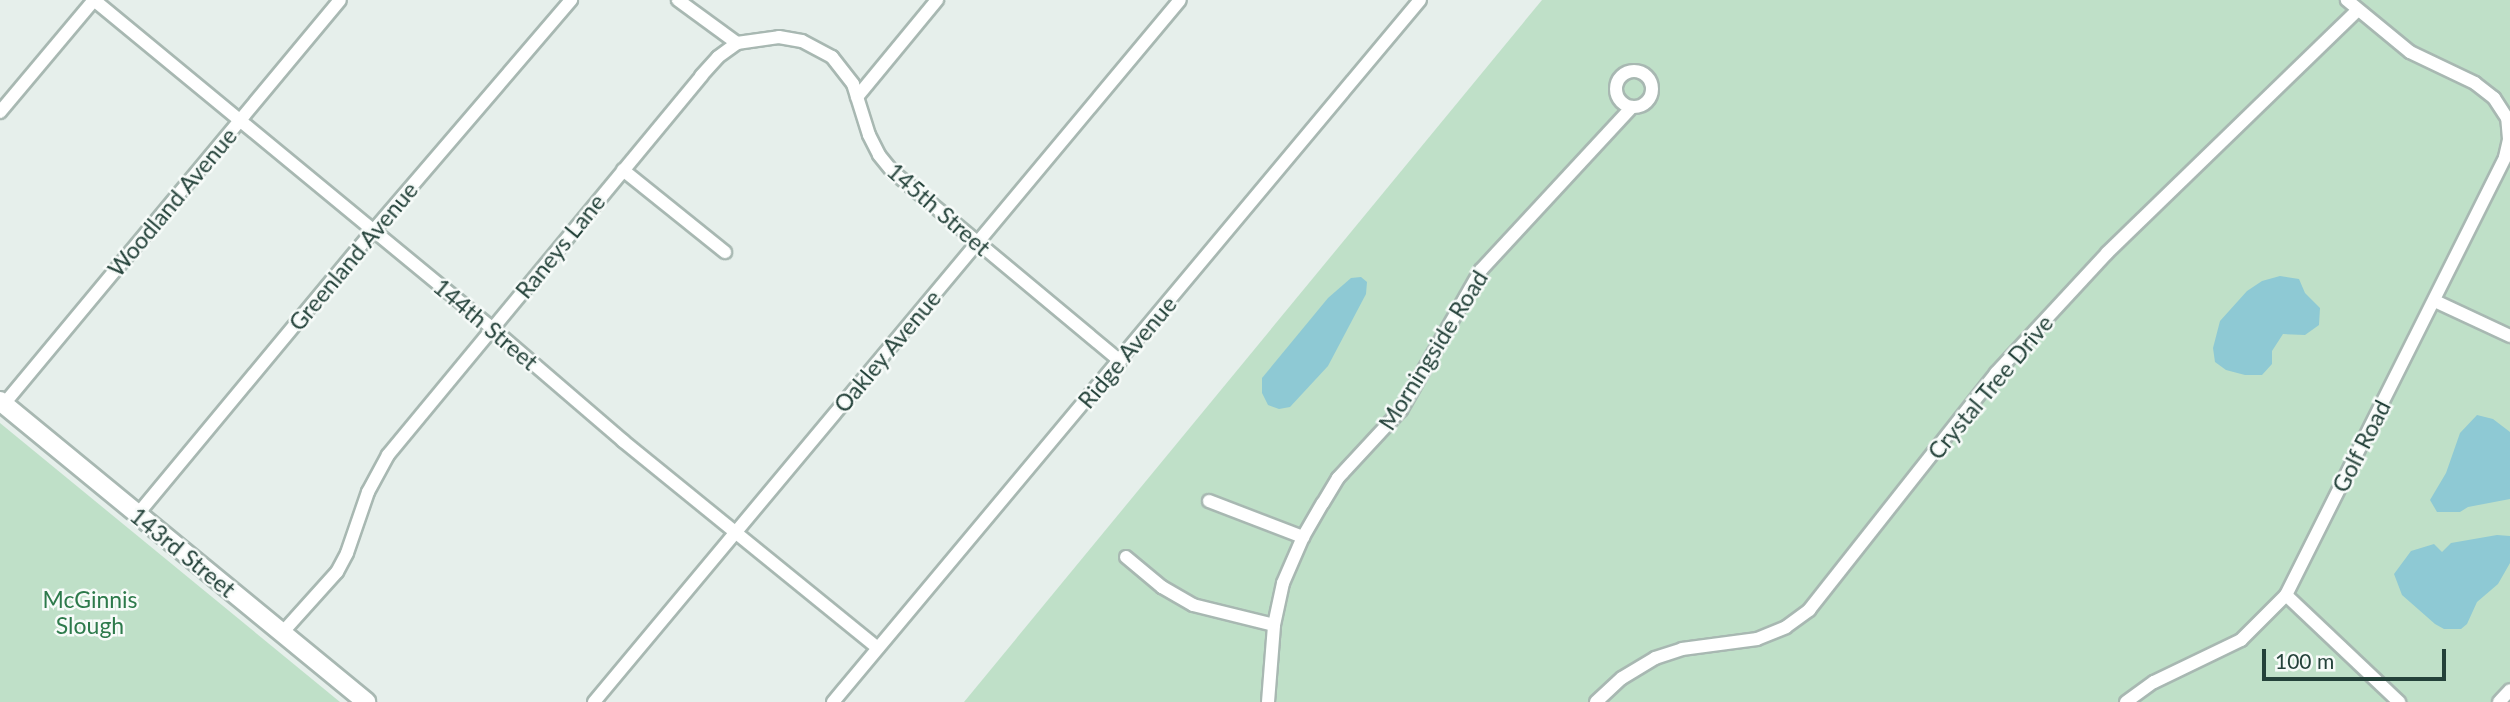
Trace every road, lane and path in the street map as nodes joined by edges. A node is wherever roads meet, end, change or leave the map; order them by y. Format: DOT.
graph roads {
  1 [pos="94,0"];
  2 [pos="340,0"];
  3 [pos="571,0"];
  4 [pos="678,0"];
  5 [pos="937,0"];
  6 [pos="1180,0"];
  7 [pos="1420,0"];
  8 [pos="2347,0"];
  9 [pos="693,5"];
  10 [pos="2357,11"];
  11 [pos="737,43"];
  12 [pos="857,97"];
  13 [pos="1632,107"];
  14 [pos="0,112"];
  15 [pos="240,120"];
  16 [pos="623,170"];
  17 [pos="374,230"];
  18 [pos="978,244"];
  19 [pos="725,252"];
  20 [pos="2435,301"];
  21 [pos="493,329"];
  22 [pos="2510,336"];
  23 [pos="1121,361"];
  24 [pos="2,402"];
  25 [pos="1209,501"];
  26 [pos="137,515"];
  27 [pos="736,532"];
  28 [pos="1303,537"];
  29 [pos="1126,557"];
  30 [pos="2286,595"];
  31 [pos="1274,625"];
  32 [pos="282,633"];
  33 [pos="878,648"];
  34 [pos="2510,690"];
  35 [pos="366,702"];
  36 [pos="594,702"];
  37 [pos="833,702"];
  38 [pos="1268,702"];
  39 [pos="1596,702"];
  40 [pos="2126,702"];
  41 [pos="2399,702"];
  42 [pos="2499,702"];
  1 -- 14 [label="street"];
  1 -- 15 [label="street, 144th Street"];
  2 -- 15 [label="street, Woodland Avenue"];
  3 -- 17 [label="street, Greenland Avenue"];
  4 -- 9 [label="street"];
  5 -- 12 [label="street"];
  6 -- 18 [label="street, Oakley Avenue"];
  7 -- 23 [label="street, Ridge Avenue"];
  8 -- 10 [label="street"];
  9 -- 11 [label="street"];
  10 -- 20 [label="street, Golf Road"];
  10 -- 39 [label="street, Crystal Tree Drive"];
  11 -- 12 [label="street, 145th Street"];
  11 -- 16 [label="street, Raneys Lane"];
  12 -- 18 [label="street, 145th Street"];
  13 -- 28 [label="street, Morningside Road"];
  15 -- 17 [label="street, 144th Street"];
  15 -- 24 [label="street, Woodland Avenue"];
  16 -- 19 [label="street"];
  16 -- 21 [label="street, Raneys Lane"];
  17 -- 21 [label="street, 144th Street"];
  17 -- 26 [label="street, Greenland Avenue"];
  18 -- 23 [label="street, 145th Street"];
  18 -- 27 [label="street, Oakley Avenue"];
  20 -- 22 [label="street"];
  20 -- 30 [label="street, Golf Road"];
  21 -- 27 [label="street, 144th Street"];
  21 -- 32 [label="street, Raneys Lane"];
  23 -- 33 [label="street, Ridge Avenue"];
  24 -- 26 [label="main road, 143rd Street"];
  25 -- 28 [label="street"];
  26 -- 32 [label="main road, 143rd Street"];
  27 -- 33 [label="street, 144th Street"];
  27 -- 36 [label="street, Oakley Avenue"];
  28 -- 31 [label="street, Morningside Road"];
  29 -- 31 [label="street"];
  30 -- 40 [label="street, Golf Road"];
  30 -- 41 [label="street"];
  31 -- 38 [label="street, Morningside Road"];
  32 -- 35 [label="main road, 143rd Street"];
  33 -- 37 [label="street, Ridge Avenue"];
  34 -- 42 [label="street"];
}
